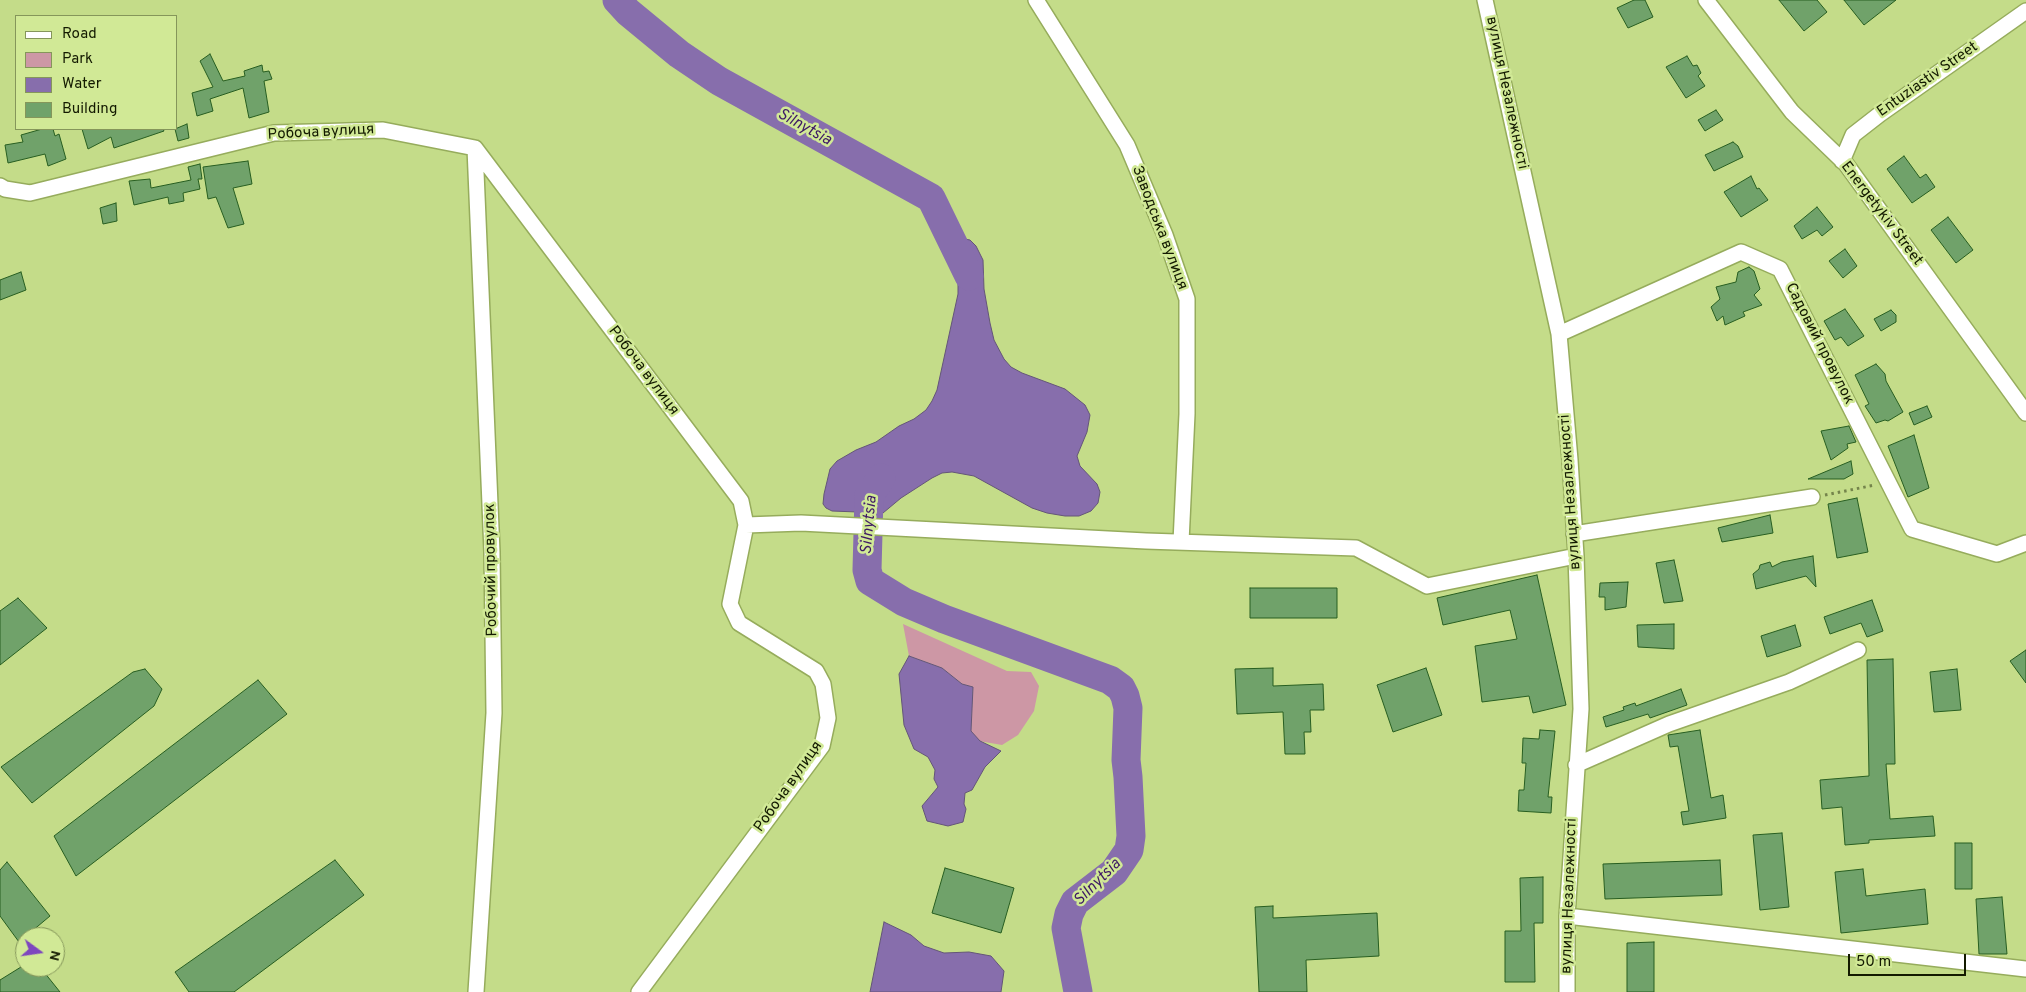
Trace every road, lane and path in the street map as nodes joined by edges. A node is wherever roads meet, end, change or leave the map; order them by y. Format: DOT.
graph roads {
  1 [pos="1036,0"];
  2 [pos="1485,0"];
  3 [pos="1706,0"];
  4 [pos="2026,11"];
  5 [pos="475,148"];
  6 [pos="1842,161"];
  7 [pos="0,186"];
  8 [pos="1559,334"];
  9 [pos="2026,413"];
  10 [pos="1890,483"];
  11 [pos="1812,497"];
  12 [pos="746,525"];
  13 [pos="1574,534"];
  14 [pos="1181,542"];
  15 [pos="2026,543"];
  16 [pos="1576,556"];
  17 [pos="1858,650"];
  18 [pos="1576,765"];
  19 [pos="1567,916"];
  20 [pos="2026,970"];
  21 [pos="476,992"];
  22 [pos="639,992"];
  23 [pos="1567,992"];
  1 -- 14 [label="street, Заводська вулиця"];
  2 -- 8 [label="street, вулиця Незалежності"];
  3 -- 6 [label="street, Energetykiv Street"];
  4 -- 6 [label="street, Entuziastiv Street"];
  5 -- 7 [label="street, Робоча вулиця"];
  5 -- 12 [label="street, Робоча вулиця"];
  5 -- 21 [label="street, Робочий провулок"];
  6 -- 9 [label="street, Energetykiv Street"];
  8 -- 10 [label="street, Садовий провулок"];
  8 -- 13 [label="street, вулиця Незалежності"];
  10 -- 11 [label="path"];
  10 -- 15 [label="street, Садовий провулок"];
  11 -- 13 [label="street"];
  12 -- 14 [label="street"];
  12 -- 22 [label="street, Робоча вулиця"];
  13 -- 16 [label="street, вулиця Незалежності"];
  14 -- 16 [label="street"];
  16 -- 18 [label="street, вулиця Незалежності"];
  17 -- 18 [label="street"];
  18 -- 19 [label="street, вулиця Незалежності"];
  19 -- 20 [label="street"];
  19 -- 23 [label="street, вулиця Незалежності"];
}
